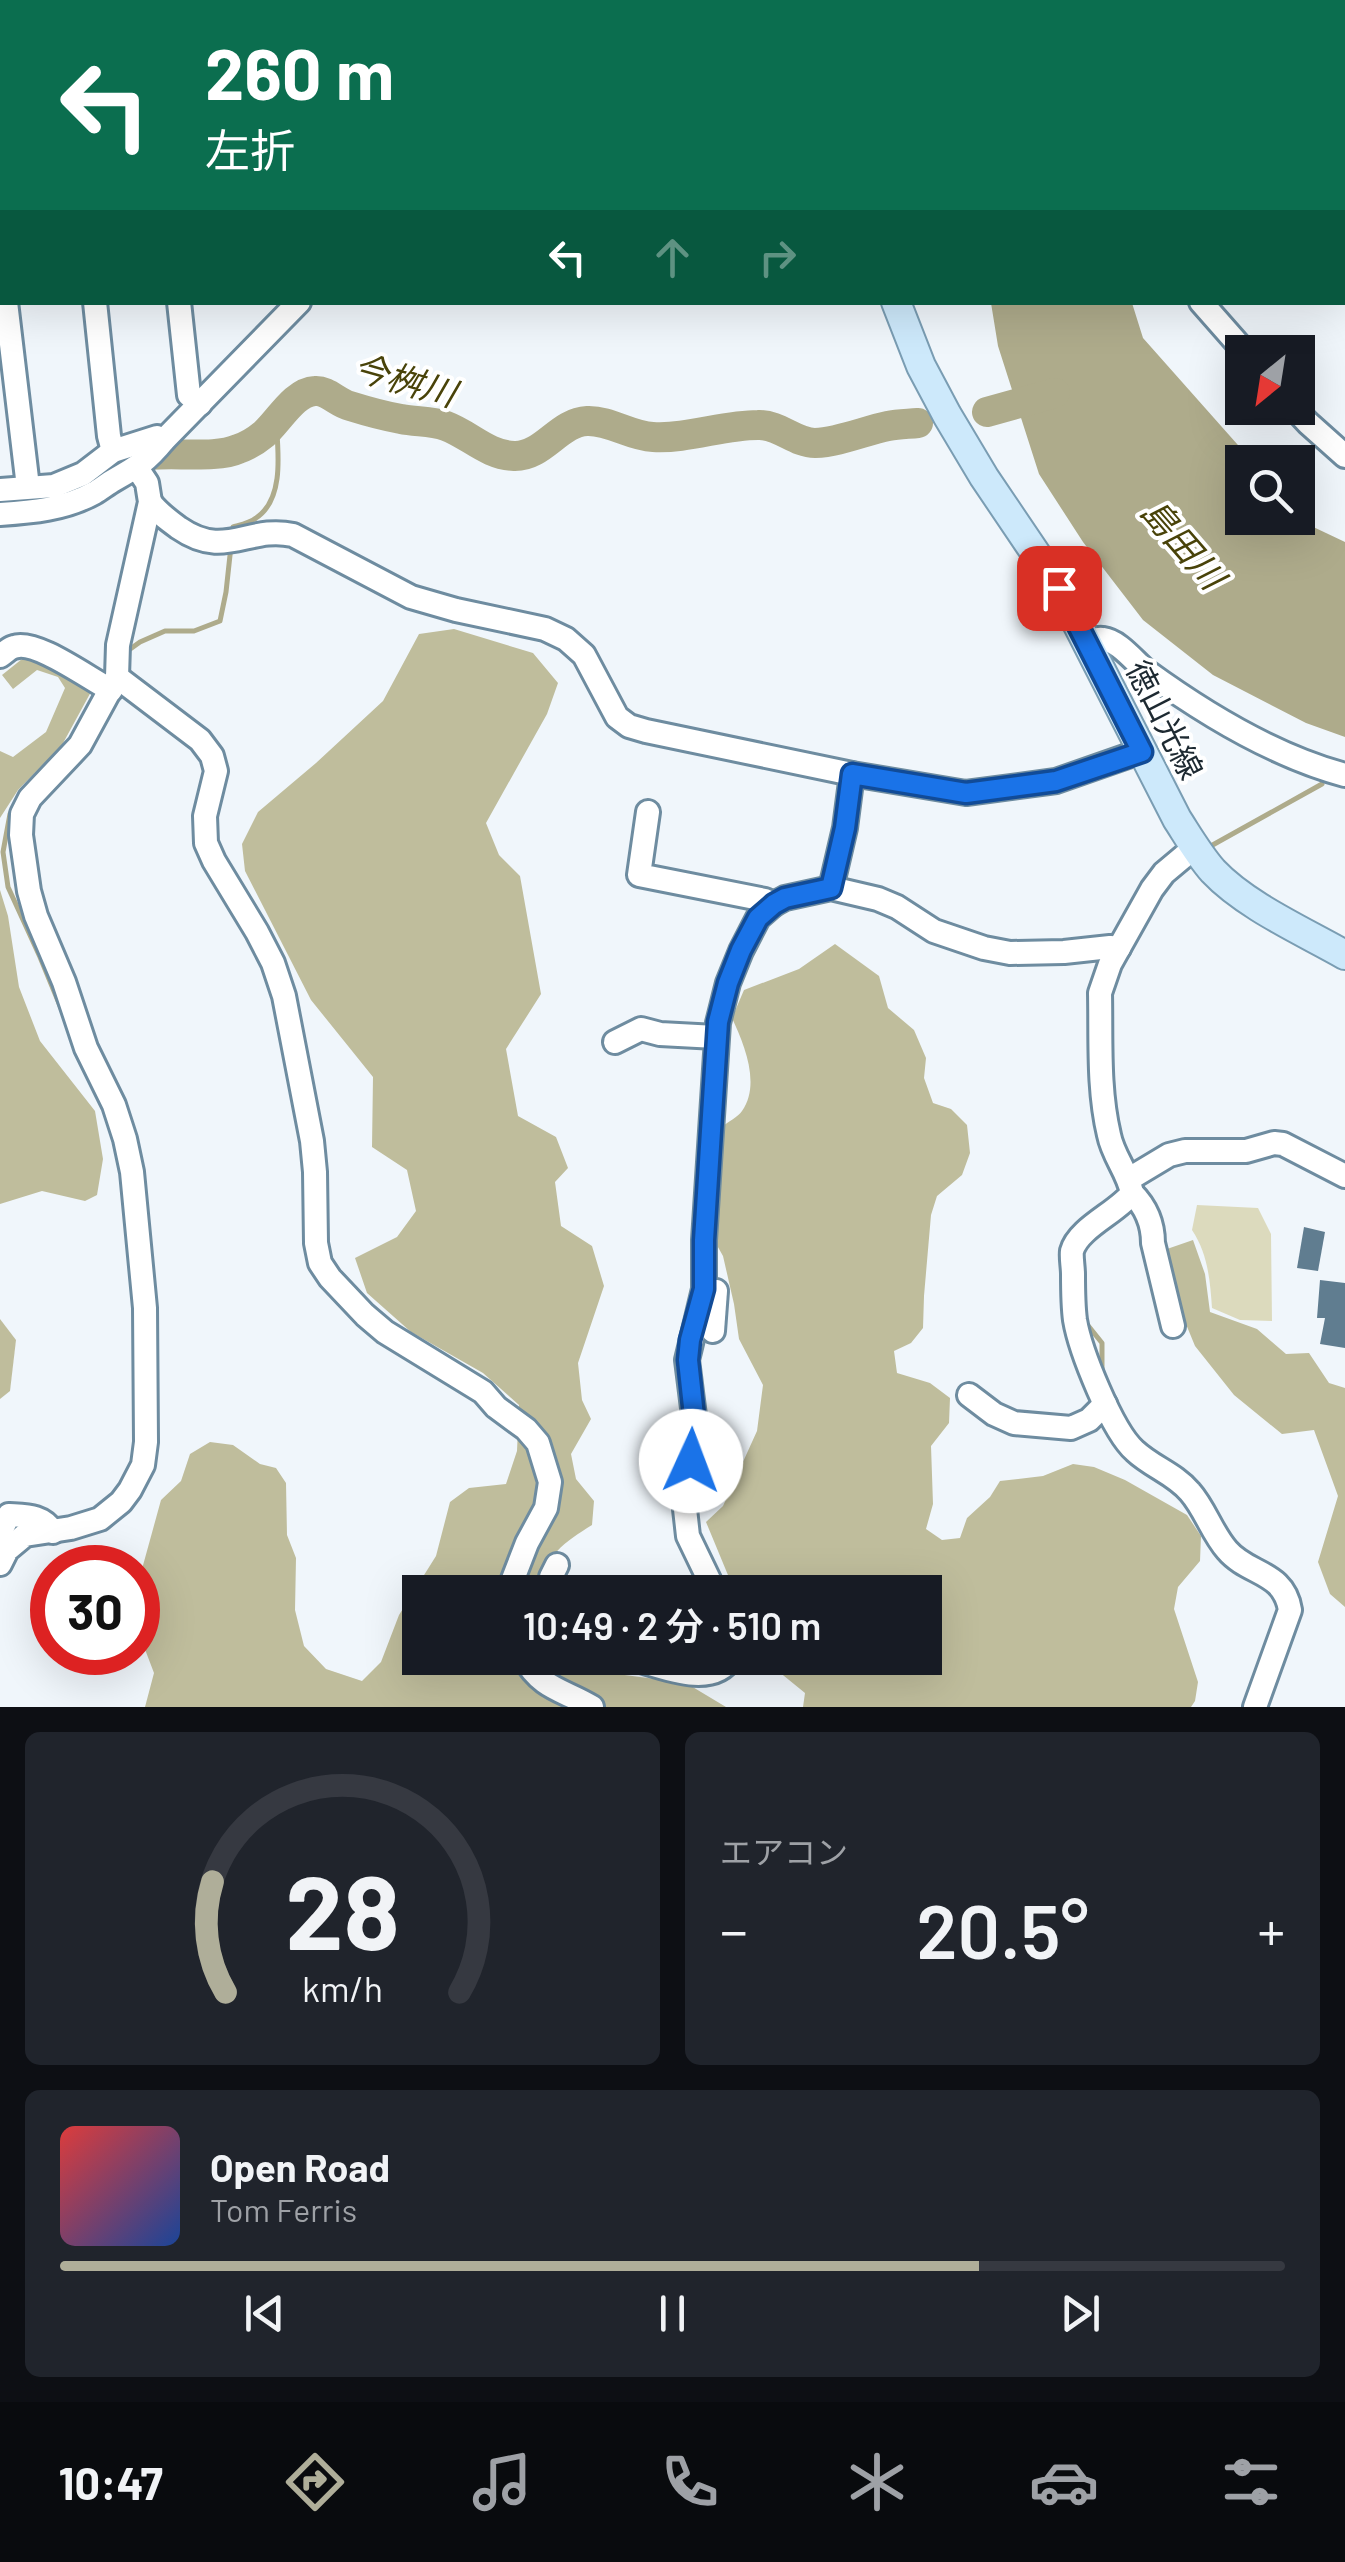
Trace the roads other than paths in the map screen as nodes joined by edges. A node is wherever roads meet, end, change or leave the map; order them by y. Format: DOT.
graph roads {
  1 [pos="6,305"];
  2 [pos="95,305"];
  3 [pos="180,305"];
  4 [pos="295,305"];
  5 [pos="897,305"];
  6 [pos="1204,305"];
  7 [pos="1230,335"];
  8 [pos="200,404"];
  9 [pos="1309,425"];
  10 [pos="164,440"];
  11 [pos="113,451"];
  12 [pos="1345,456"];
  13 [pos="138,468"];
  14 [pos="28,487"];
  15 [pos="0,490"];
  16 [pos="150,502"];
  17 [pos="0,514"];
  18 [pos="1088,641"];
  19 [pos="0,656"];
  20 [pos="114,684"];
  21 [pos="1142,752"];
  22 [pos="852,774"];
  23 [pos="1345,775"];
  24 [pos="648,812"];
  25 [pos="1195,846"];
  26 [pos="831,888"];
  27 [pos="774,904"];
  28 [pos="1119,948"];
  29 [pos="1345,955"];
  30 [pos="716,1037"];
  31 [pos="615,1042"];
  32 [pos="1345,1176"];
  33 [pos="1131,1186"];
  34 [pos="704,1240"];
  35 [pos="1173,1326"];
  36 [pos="713,1332"];
  37 [pos="969,1394"];
  38 [pos="1105,1404"];
  39 [pos="53,1532"];
  40 [pos="0,1534"];
  41 [pos="0,1560"];
  42 [pos="557,1565"];
  43 [pos="515,1575"];
  44 [pos="552,1575"];
  45 [pos="707,1575"];
  46 [pos="535,1675"];
  47 [pos="592,1707"];
  48 [pos="1255,1707"];
  1 -- 14 [label="street"];
  2 -- 11 [label="street"];
  3 -- 8 [label="street"];
  4 -- 8 [label="street"];
  5 -- 18 [label="main road, 徳山光線"];
  6 -- 7 [label="street"];
  8 -- 10 [label="street"];
  9 -- 12 [label="street"];
  10 -- 11 [label="street"];
  10 -- 13 [label="street"];
  11 -- 14 [label="street"];
  13 -- 16 [label="street"];
  13 -- 17 [label="street"];
  14 -- 15 [label="street"];
  16 -- 20 [label="street"];
  16 -- 22 [label="street"];
  18 -- 21 [label="main road, 徳山光線"];
  18 -- 23 [label="street"];
  19 -- 20 [label="street"];
  20 -- 39 [label="street"];
  20 -- 43 [label="street"];
  21 -- 22 [label="street"];
  21 -- 25 [label="main road, 徳山光線"];
  22 -- 26 [label="street"];
  24 -- 27 [label="street"];
  25 -- 28 [label="street"];
  25 -- 29 [label="main road, 徳山光線"];
  26 -- 27 [label="street"];
  26 -- 28 [label="street"];
  27 -- 30 [label="street"];
  28 -- 33 [label="street"];
  30 -- 31 [label="street"];
  30 -- 34 [label="street"];
  32 -- 33 [label="street"];
  33 -- 35 [label="street"];
  33 -- 38 [label="street"];
  34 -- 36 [label="street"];
  34 -- 45 [label="street"];
  37 -- 38 [label="street"];
  38 -- 48 [label="street"];
  39 -- 40 [label="street"];
  39 -- 41 [label="street"];
  42 -- 44 [label="street"];
  46 -- 47 [label="street"];
}
